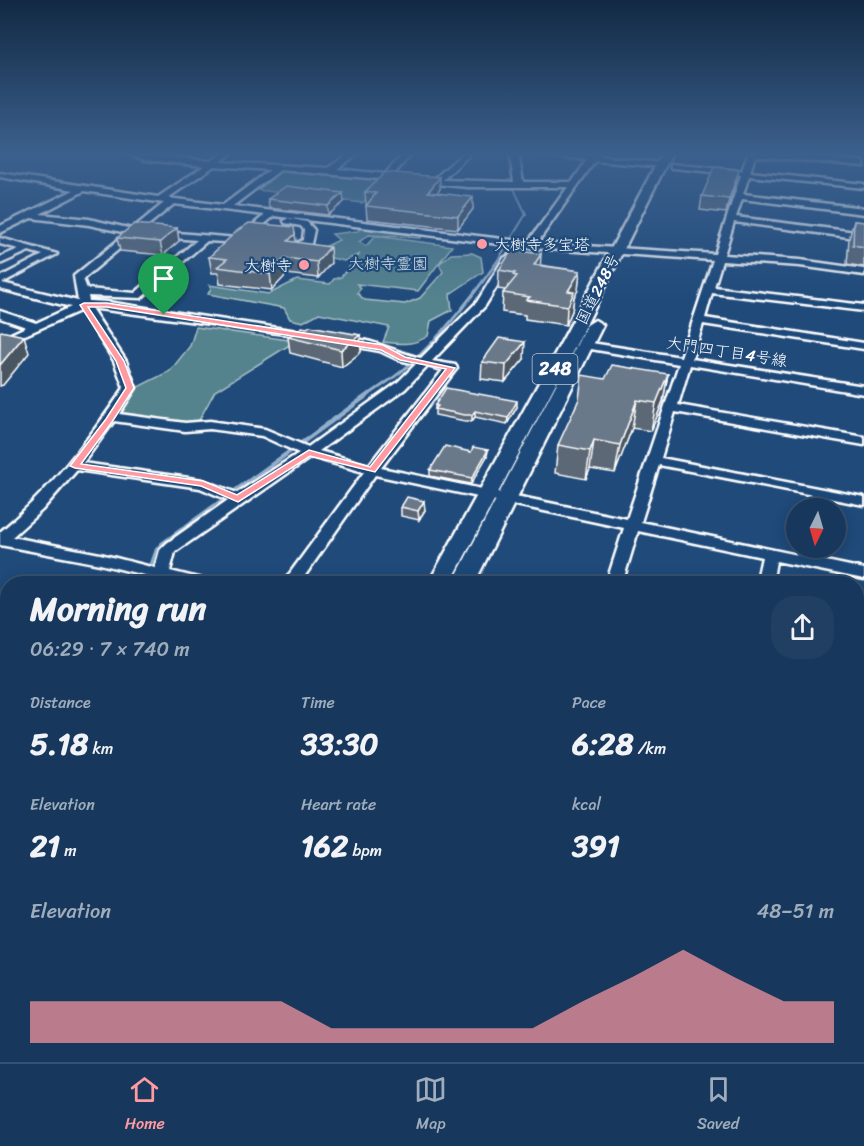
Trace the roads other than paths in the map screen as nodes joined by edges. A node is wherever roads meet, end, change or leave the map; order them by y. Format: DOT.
graph roads {
  1 [pos="55,203"];
  2 [pos="170,203"];
  3 [pos="186,203"];
  4 [pos="232,203"];
  5 [pos="562,203"];
  6 [pos="648,203"];
  7 [pos="737,203"];
  8 [pos="794,203"];
  9 [pos="226,207"];
  10 [pos="864,211"];
  11 [pos="273,213"];
  12 [pos="288,214"];
  13 [pos="30,215"];
  14 [pos="732,219"];
  15 [pos="0,230"];
  16 [pos="135,232"];
  17 [pos="864,236"];
  18 [pos="205,238"];
  19 [pos="0,241"];
  20 [pos="518,243"];
  21 [pos="300,245"];
  22 [pos="531,245"];
  23 [pos="28,248"];
  24 [pos="623,251"];
  25 [pos="719,258"];
  26 [pos="0,261"];
  27 [pos="864,272"];
  28 [pos="0,281"];
  29 [pos="0,286"];
  30 [pos="708,289"];
  31 [pos="83,292"];
  32 [pos="84,305"];
  33 [pos="864,308"];
  34 [pos="0,314"];
  35 [pos="698,320"];
  36 [pos="37,327"];
  37 [pos="0,343"];
  38 [pos="585,345"];
  39 [pos="864,346"];
  40 [pos="685,361"];
  41 [pos="425,363"];
  42 [pos="864,390"];
  43 [pos="669,407"];
  44 [pos="111,417"];
  45 [pos="864,441"];
  46 [pos="309,452"];
  47 [pos="653,460"];
  48 [pos="75,466"];
  49 [pos="372,470"];
  50 [pos="486,495"];
  51 [pos="238,499"];
  52 [pos="505,499"];
  53 [pos="864,501"];
  54 [pos="633,525"];
  55 [pos="0,540"];
  56 [pos="770,554"];
  57 [pos="864,574"];
  58 [pos="155,576"];
  59 [pos="161,576"];
  60 [pos="296,576"];
  61 [pos="443,576"];
  62 [pos="467,576"];
  63 [pos="617,576"];
  64 [pos="766,576"];
  1 -- 13 [label="street"];
  2 -- 16 [label="street"];
  3 -- 9 [label="street"];
  4 -- 9 [label="street"];
  5 -- 22 [label="street"];
  6 -- 24 [label="highway, 国道248号 / 248"];
  7 -- 14 [label="street"];
  8 -- 10 [label="street"];
  9 -- 11 [label="street"];
  11 -- 12 [label="street"];
  11 -- 18 [label="street"];
  12 -- 20 [label="street"];
  12 -- 21 [label="street"];
  13 -- 15 [label="street"];
  13 -- 16 [label="street"];
  14 -- 17 [label="street"];
  14 -- 25 [label="street"];
  16 -- 18 [label="street"];
  16 -- 31 [label="street"];
  18 -- 31 [label="street"];
  19 -- 23 [label="street"];
  20 -- 22 [label="street"];
  20 -- 41 [label="street"];
  22 -- 24 [label="street"];
  23 -- 26 [label="street"];
  23 -- 28 [label="street"];
  24 -- 25 [label="street"];
  24 -- 38 [label="highway, 国道248号 / 248"];
  24 -- 50 [label="highway, 国道248号 / 248"];
  25 -- 27 [label="street"];
  25 -- 30 [label="street"];
  29 -- 32 [label="street"];
  30 -- 33 [label="street"];
  30 -- 35 [label="street"];
  31 -- 32 [label="street"];
  32 -- 36 [label="street"];
  32 -- 41 [label="street"];
  32 -- 44 [label="street"];
  34 -- 36 [label="street"];
  35 -- 39 [label="street"];
  35 -- 40 [label="street"];
  36 -- 37 [label="street"];
  38 -- 40 [label="street, 大門四丁目4号線"];
  38 -- 52 [label="highway, 国道248号 / 248"];
  40 -- 42 [label="street, 大門四丁目4号線"];
  40 -- 43 [label="street"];
  41 -- 46 [label="street"];
  41 -- 49 [label="street"];
  43 -- 45 [label="street"];
  43 -- 47 [label="street"];
  44 -- 46 [label="street"];
  44 -- 48 [label="street"];
  46 -- 49 [label="street"];
  46 -- 51 [label="street"];
  47 -- 53 [label="street"];
  47 -- 54 [label="street"];
  48 -- 51 [label="street"];
  48 -- 55 [label="street"];
  49 -- 50 [label="street"];
  49 -- 60 [label="street"];
  50 -- 52 [label="street"];
  50 -- 61 [label="highway, 国道248号 / 248"];
  51 -- 59 [label="street"];
  52 -- 54 [label="street"];
  52 -- 62 [label="highway, 国道248号 / 248"];
  54 -- 56 [label="street"];
  54 -- 63 [label="street"];
  55 -- 58 [label="street"];
  56 -- 57 [label="street"];
  56 -- 64 [label="street"];
}
